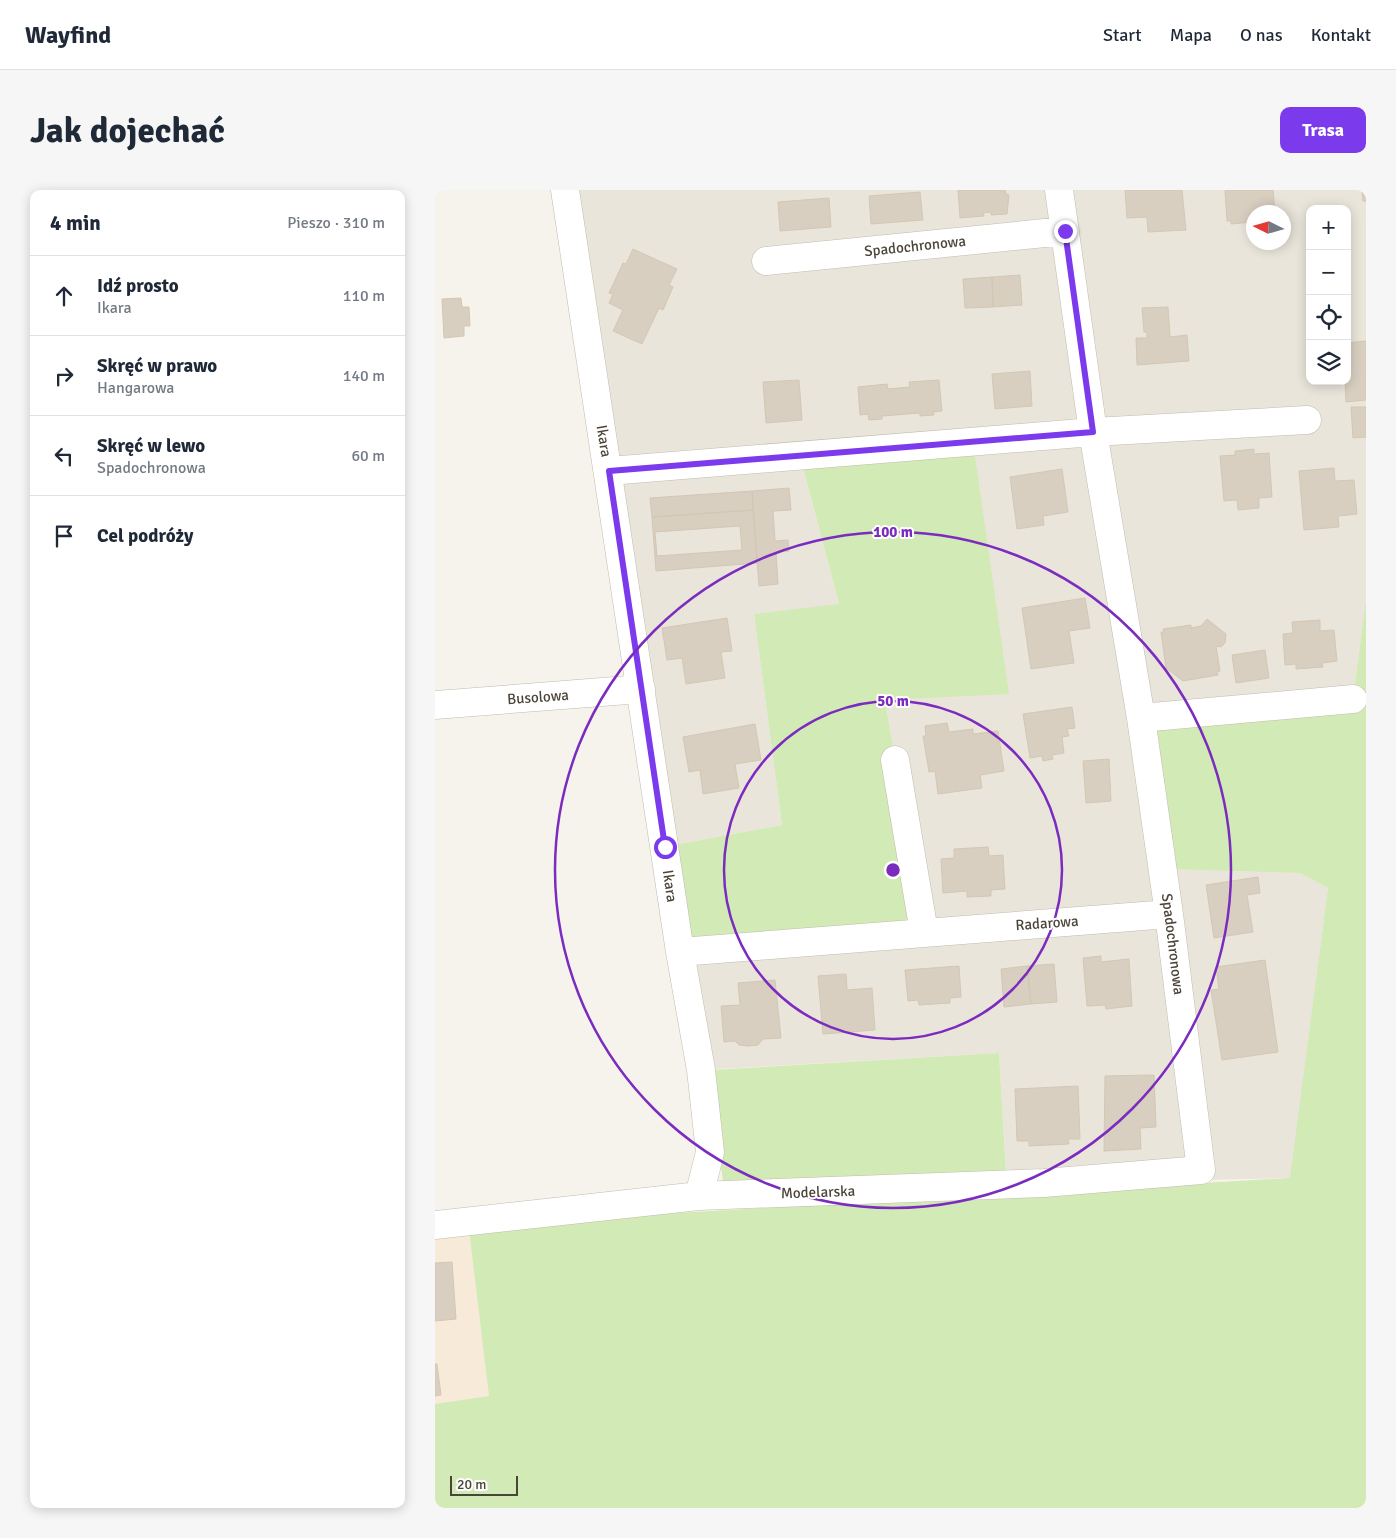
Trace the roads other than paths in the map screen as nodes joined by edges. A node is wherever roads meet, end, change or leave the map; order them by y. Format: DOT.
graph roads {
  1 [pos="565,190"];
  2 [pos="1059,190"];
  3 [pos="1065,231"];
  4 [pos="766,261"];
  5 [pos="1307,420"];
  6 [pos="1093,432"];
  7 [pos="609,471"];
  8 [pos="641,689"];
  9 [pos="1353,699"];
  10 [pos="435,705"];
  11 [pos="1141,718"];
  12 [pos="895,760"];
  13 [pos="1169,914"];
  14 [pos="924,932"];
  15 [pos="680,952"];
  16 [pos="1201,1170"];
  17 [pos="699,1196"];
  18 [pos="435,1225"];
  1 -- 7 [label="street, Ikara"];
  2 -- 3 [label="street, Spadochronowa"];
  3 -- 4 [label="street, Spadochronowa"];
  3 -- 6 [label="street, Spadochronowa"];
  5 -- 6 [label="street"];
  6 -- 7 [label="street"];
  6 -- 11 [label="street, Spadochronowa"];
  7 -- 8 [label="street, Ikara"];
  8 -- 10 [label="street, Busolowa"];
  8 -- 15 [label="street, Ikara"];
  9 -- 11 [label="street"];
  11 -- 13 [label="street, Spadochronowa"];
  12 -- 14 [label="street"];
  13 -- 14 [label="street, Radarowa"];
  13 -- 16 [label="street, Spadochronowa"];
  14 -- 15 [label="street, Radarowa"];
  15 -- 17 [label="street, Ikara"];
  16 -- 17 [label="street, Modelarska"];
  17 -- 18 [label="street, Modelarska"];
}
